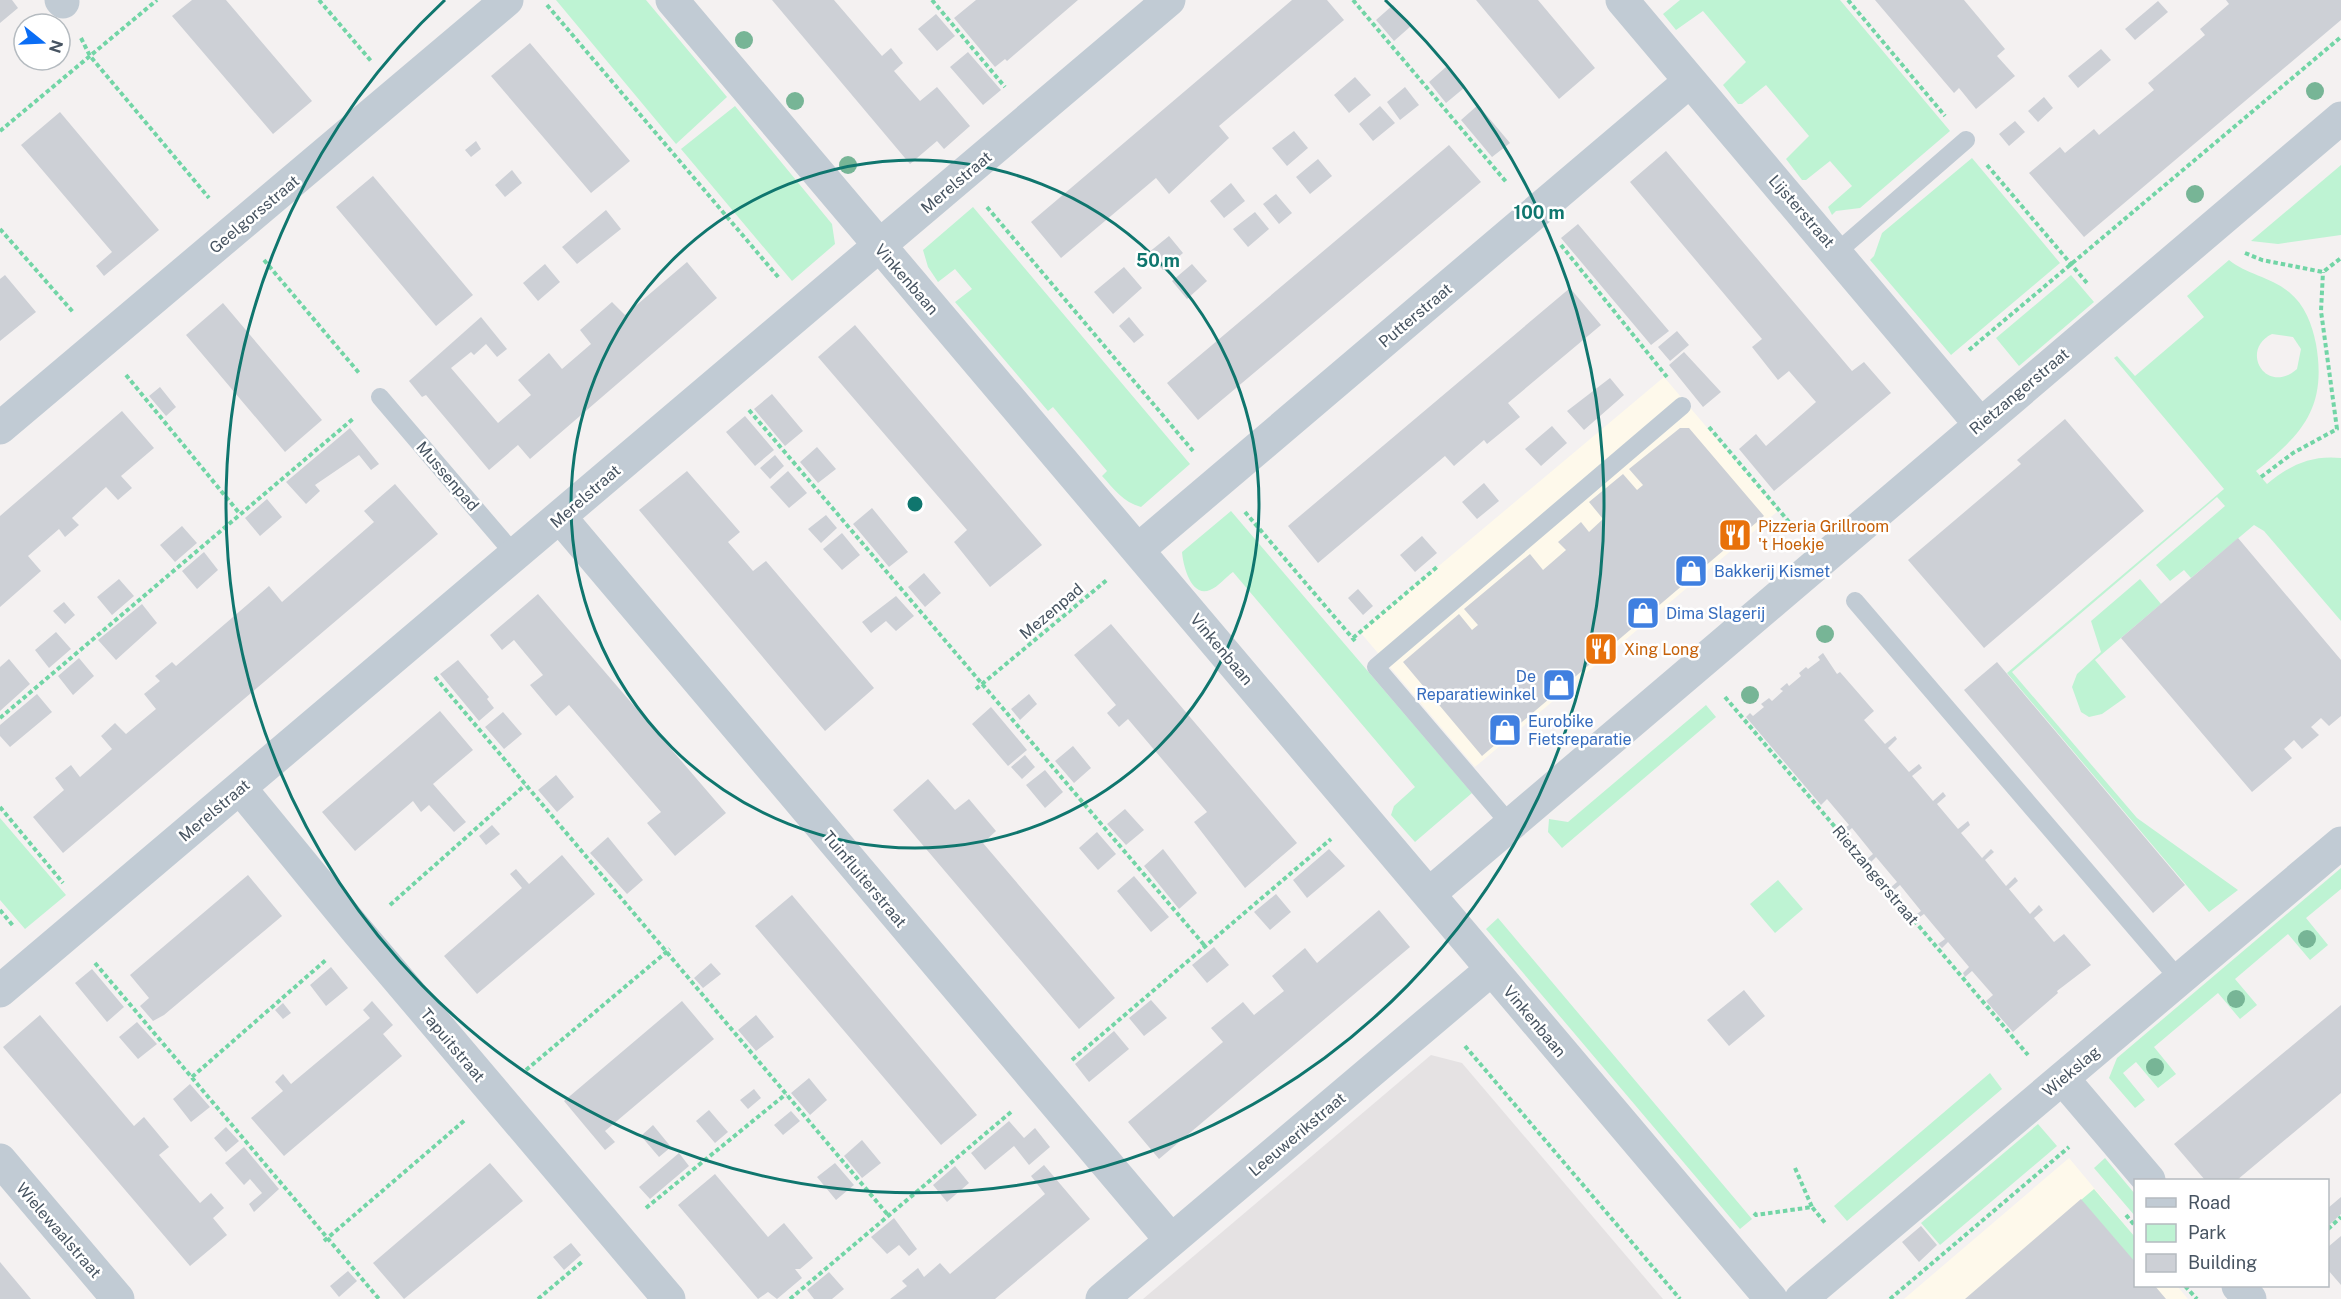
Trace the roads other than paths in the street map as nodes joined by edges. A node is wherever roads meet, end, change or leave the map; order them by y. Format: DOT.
graph roads {
  1 [pos="507,0"];
  2 [pos="672,0"];
  3 [pos="1169,0"];
  4 [pos="1622,0"];
  5 [pos="1690,81"];
  6 [pos="2341,118"];
  7 [pos="1966,140"];
  8 [pos="879,247"];
  9 [pos="1837,252"];
  10 [pos="380,397"];
  11 [pos="1682,406"];
  12 [pos="1980,424"];
  13 [pos="0,428"];
  14 [pos="560,517"];
  15 [pos="1139,549"];
  16 [pos="515,555"];
  17 [pos="1855,601"];
  18 [pos="240,788"];
  19 [pos="1510,824"];
  20 [pos="2341,843"];
  21 [pos="1429,894"];
  22 [pos="1492,969"];
  23 [pos="2179,979"];
  24 [pos="0,991"];
  25 [pos="2058,1082"];
  26 [pos="0,1160"];
  27 [pos="2148,1179"];
  28 [pos="1171,1240"];
  29 [pos="2239,1287"];
  30 [pos="118,1299"];
  31 [pos="669,1299"];
  32 [pos="1102,1299"];
  33 [pos="1771,1299"];
  34 [pos="1801,1299"];
  35 [pos="2250,1299"];
  1 -- 13 [label="street, Geelgorsstraat"];
  2 -- 8 [label="street, Vinkenbaan"];
  3 -- 8 [label="street, Merelstraat"];
  4 -- 5 [label="street, Lijsterstraat"];
  5 -- 9 [label="street, Lijsterstraat"];
  5 -- 15 [label="street, Putterstraat"];
  6 -- 12 [label="street, Rietzangerstraat"];
  7 -- 9 [label="lane"];
  8 -- 14 [label="street, Merelstraat"];
  8 -- 15 [label="street, Vinkenbaan"];
  9 -- 12 [label="street, Lijsterstraat"];
  10 -- 16 [label="lane, Mussenpad"];
  11 -- 19 [label="lane"];
  12 -- 19 [label="street, Rietzangerstraat"];
  14 -- 16 [label="street, Merelstraat"];
  14 -- 28 [label="street, Tuinfluiterstraat"];
  15 -- 21 [label="street, Vinkenbaan"];
  16 -- 18 [label="street, Merelstraat"];
  17 -- 23 [label="lane"];
  18 -- 24 [label="street, Merelstraat"];
  18 -- 31 [label="street, Tapuitstraat"];
  19 -- 21 [label="street, Rietzangerstraat"];
  20 -- 23 [label="street, Wiekslag"];
  21 -- 22 [label="street, Vinkenbaan"];
  22 -- 28 [label="street, Leeuwerikstraat"];
  22 -- 33 [label="street, Vinkenbaan"];
  23 -- 25 [label="street, Wiekslag"];
  25 -- 27 [label="street"];
  25 -- 34 [label="street, Wiekslag"];
  26 -- 30 [label="street, Wielewaalstraat"];
  28 -- 32 [label="street, Leeuwerikstraat"];
  29 -- 35 [label="street"];
}
